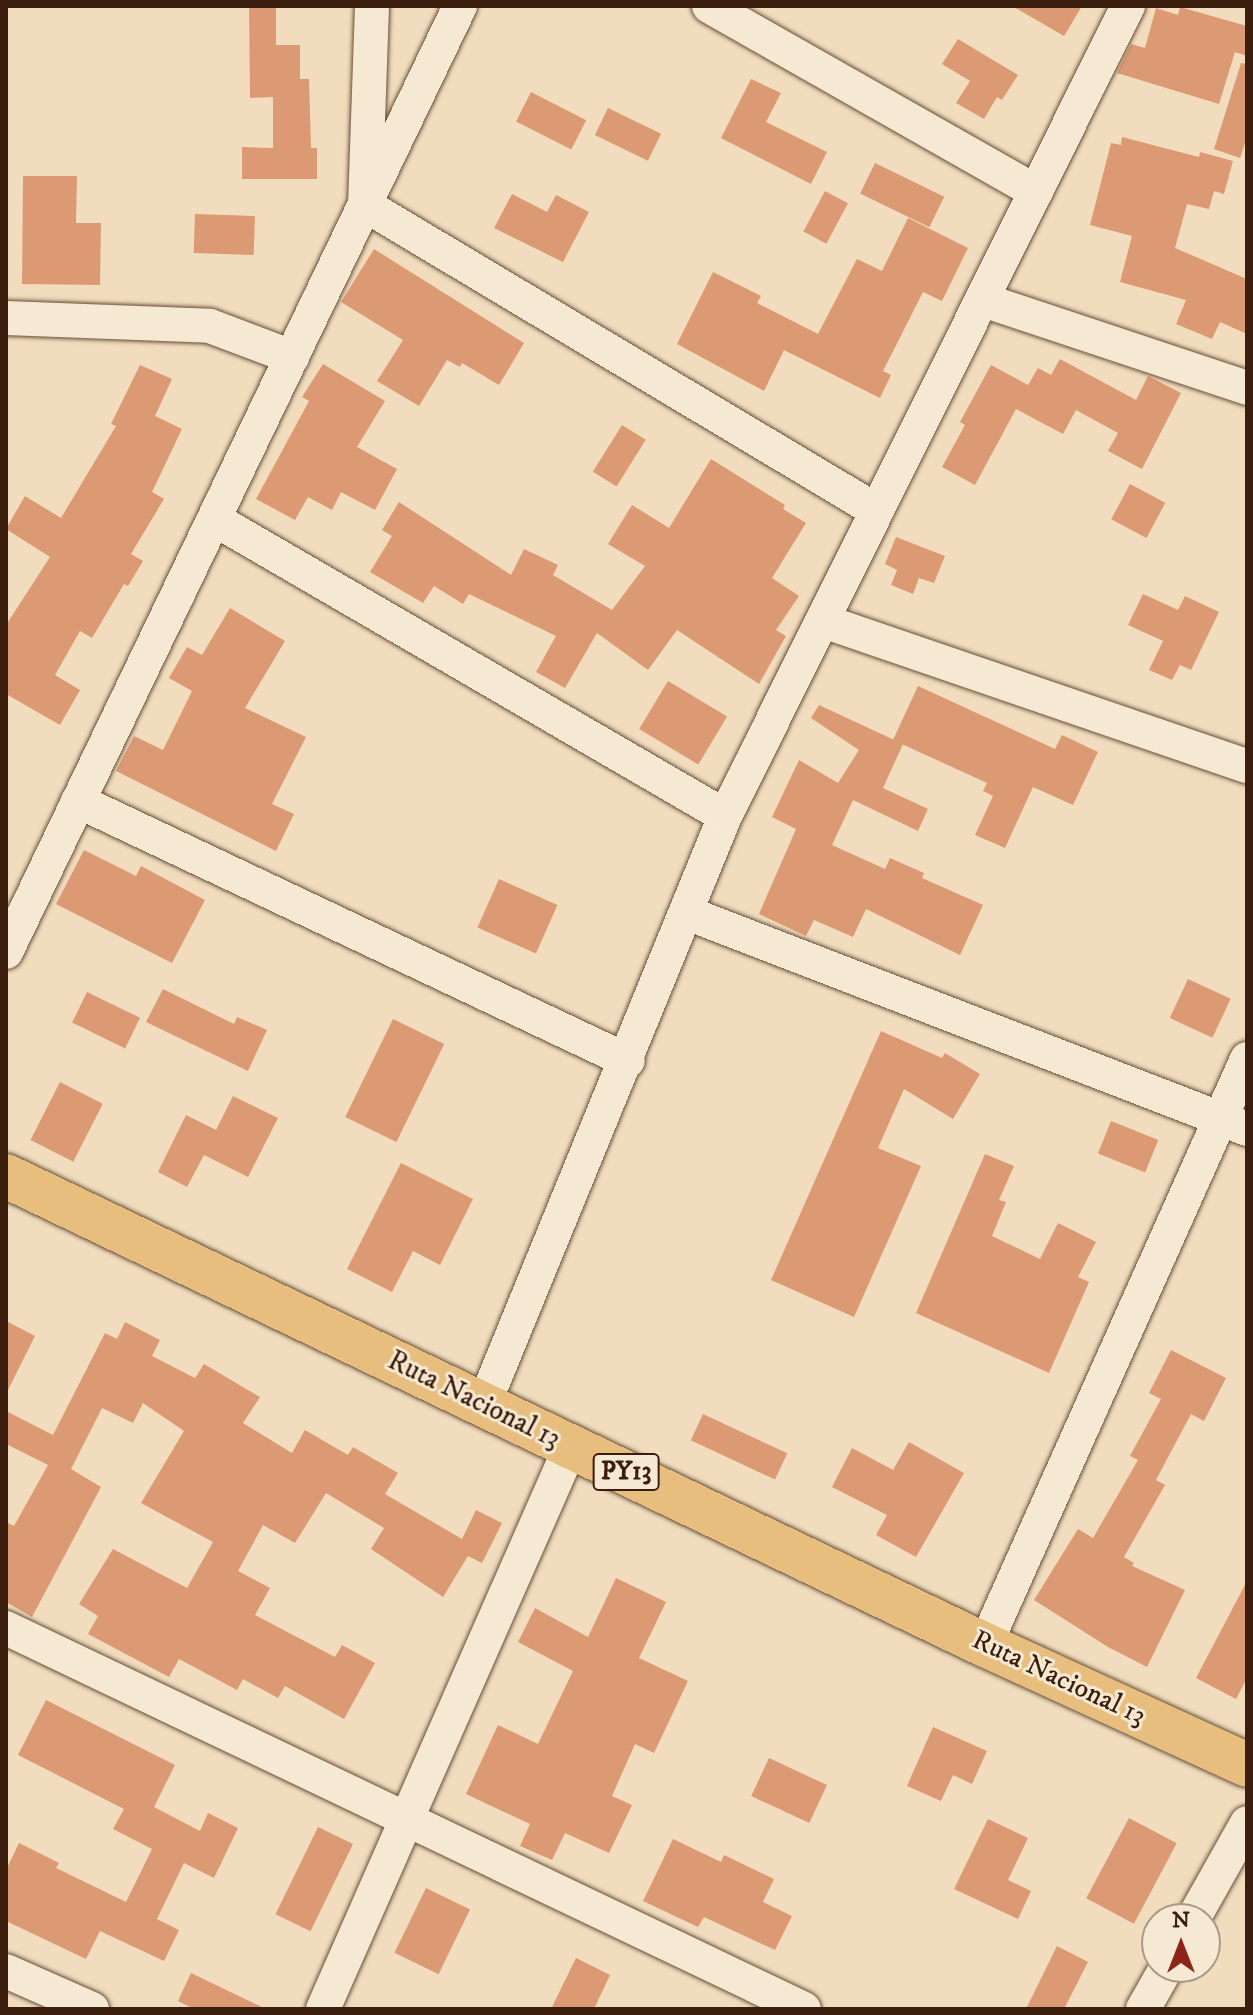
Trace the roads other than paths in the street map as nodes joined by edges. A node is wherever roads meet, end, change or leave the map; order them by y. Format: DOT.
graph roads {
  1 [pos="372,6"];
  2 [pos="460,6"];
  3 [pos="709,6"];
  4 [pos="1128,6"];
  5 [pos="1036,192"];
  6 [pos="365,205"];
  7 [pos="983,300"];
  8 [pos="6,318"];
  9 [pos="292,357"];
  10 [pos="1247,388"];
  11 [pos="877,511"];
  12 [pos="214,519"];
  13 [pos="823,621"];
  14 [pos="1247,766"];
  15 [pos="78,801"];
  16 [pos="725,816"];
  17 [pos="687,913"];
  18 [pos="6,952"];
  19 [pos="1247,1059"];
  20 [pos="628,1061"];
  21 [pos="1232,1124"];
  22 [pos="6,1176"];
  23 [pos="484,1404"];
  24 [pos="571,1446"];
  25 [pos="6,1628"];
  26 [pos="985,1645"];
  27 [pos="1247,1765"];
  28 [pos="408,1823"];
  29 [pos="1247,1823"];
  30 [pos="1202,1903"];
  31 [pos="6,1971"];
  32 [pos="1158,1983"];
  33 [pos="92,2009"];
  34 [pos="323,2009"];
  35 [pos="804,2009"];
  36 [pos="1143,2009"];
  1 -- 6 [label="street"];
  2 -- 6 [label="street"];
  3 -- 5 [label="street"];
  4 -- 5 [label="street"];
  5 -- 7 [label="street"];
  6 -- 9 [label="street"];
  6 -- 11 [label="street"];
  7 -- 10 [label="street"];
  7 -- 11 [label="street"];
  8 -- 9 [label="street"];
  9 -- 12 [label="street"];
  11 -- 13 [label="street"];
  12 -- 15 [label="street"];
  12 -- 16 [label="street"];
  13 -- 14 [label="street"];
  13 -- 16 [label="street"];
  15 -- 18 [label="street"];
  15 -- 20 [label="street"];
  16 -- 17 [label="street"];
  17 -- 20 [label="street"];
  17 -- 21 [label="street"];
  19 -- 21 [label="street"];
  20 -- 23 [label="street"];
  21 -- 26 [label="street"];
  22 -- 23 [label="highway, Ruta Nacional 13 / PY13"];
  23 -- 24 [label="highway, Ruta Nacional 13 / PY13"];
  24 -- 26 [label="highway, Ruta Nacional 13 / PY13"];
  24 -- 28 [label="street"];
  25 -- 28 [label="street"];
  26 -- 27 [label="highway, Ruta Nacional 13 / PY13"];
  28 -- 34 [label="street"];
  28 -- 35 [label="street"];
  29 -- 30 [label="street"];
  31 -- 33 [label="street"];
  32 -- 36 [label="street"];
}
